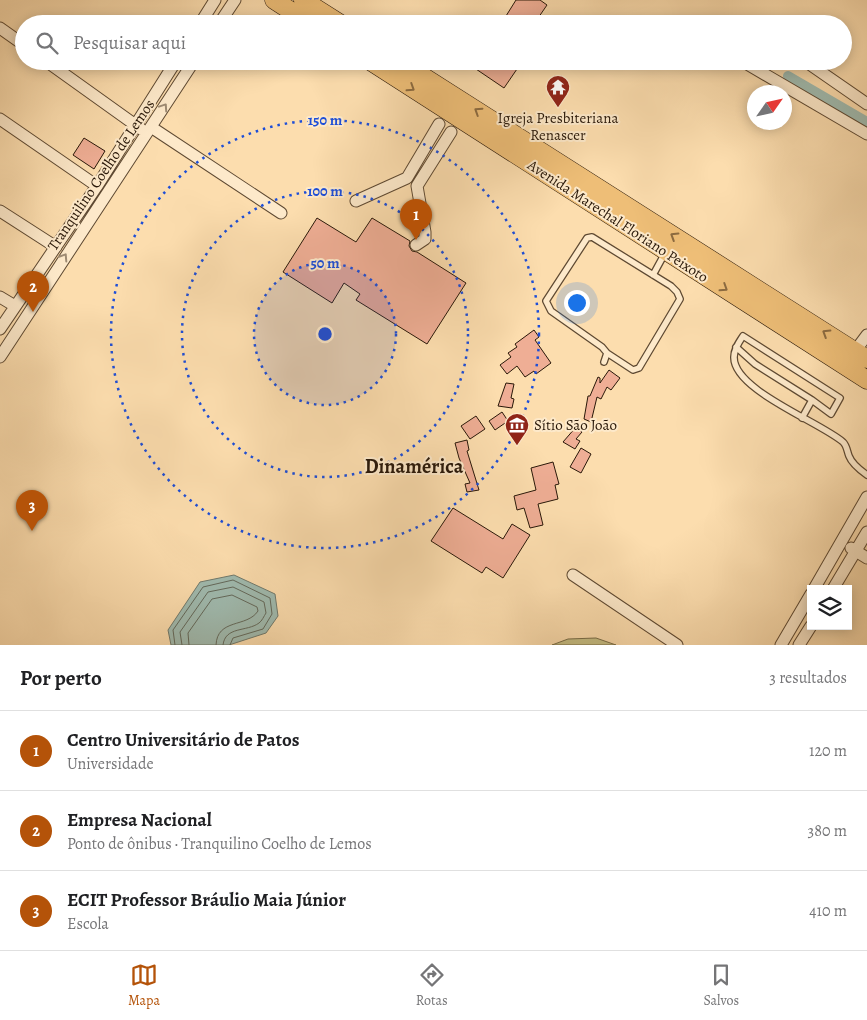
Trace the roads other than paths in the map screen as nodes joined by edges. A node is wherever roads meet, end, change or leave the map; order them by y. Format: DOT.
graph roads {
  1 [pos="214,0"];
  2 [pos="235,0"];
  3 [pos="274,0"];
  4 [pos="303,0"];
  5 [pos="205,15"];
  6 [pos="225,15"];
  7 [pos="297,15"];
  8 [pos="326,15"];
  9 [pos="0,28"];
  10 [pos="15,39"];
  11 [pos="59,70"];
  12 [pos="170,70"];
  13 [pos="188,70"];
  14 [pos="384,70"];
  15 [pos="413,70"];
  16 [pos="757,70"];
  17 [pos="818,70"];
  18 [pos="867,104"];
  19 [pos="0,119"];
  20 [pos="439,124"];
  21 [pos="136,125"];
  22 [pos="149,130"];
  23 [pos="451,132"];
  24 [pos="867,134"];
  25 [pos="97,186"];
  26 [pos="356,201"];
  27 [pos="93,203"];
  28 [pos="0,211"];
  29 [pos="281,214"];
  30 [pos="416,244"];
  31 [pos="56,247"];
  32 [pos="666,251"];
  33 [pos="653,275"];
  34 [pos="0,297"];
  35 [pos="15,306"];
  36 [pos="0,329"];
  37 [pos="867,335"];
  38 [pos="736,347"];
  39 [pos="607,354"];
  40 [pos="861,355"];
  41 [pos="0,357"];
  42 [pos="604,362"];
  43 [pos="864,379"];
  44 [pos="812,400"];
  45 [pos="802,418"];
  46 [pos="867,475"];
  47 [pos="867,497"];
  48 [pos="867,532"];
  49 [pos="841,542"];
  50 [pos="856,551"];
  51 [pos="867,558"];
  52 [pos="573,575"];
  53 [pos="816,585"];
  54 [pos="835,585"];
  55 [pos="807,601"];
  56 [pos="808,630"];
  57 [pos="677,645"];
  58 [pos="781,645"];
  59 [pos="799,645"];
  1 -- 5 [label="street"];
  2 -- 6 [label="street"];
  3 -- 7 [label="main road"];
  4 -- 8 [label="main road"];
  9 -- 10 [label="street"];
  11 -- 21 [label="street"];
  12 -- 21 [label="street, Tranquilino Coelho de Lemos"];
  22 -- 13 [label="street, Tranquilino Coelho de Lemos, one-way"];
  14 -- 32 [label="main road, Avenida Marechal Floriano Peixoto, one-way"];
  40 -- 15 [label="main road, Avenida Marechal Floriano Peixoto, one-way"];
  16 -- 24 [label="street"];
  17 -- 18 [label="street"];
  19 -- 25 [label="street"];
  20 -- 26 [label="street"];
  21 -- 22 [label="street"];
  21 -- 25 [label="street, Tranquilino Coelho de Lemos"];
  22 -- 27 [label="street, Tranquilino Coelho de Lemos"];
  22 -- 29 [label="street"];
  23 -- 30 [label="street"];
  25 -- 27 [label="street, Tranquilino Coelho de Lemos"];
  27 -- 31 [label="street, Tranquilino Coelho de Lemos"];
  41 -- 27 [label="street, Tranquilino Coelho de Lemos, one-way"];
  28 -- 31 [label="street"];
  31 -- 35 [label="street, Tranquilino Coelho de Lemos"];
  32 -- 33 [label="lane"];
  32 -- 43 [label="main road, Avenida Marechal Floriano Peixoto, one-way"];
  33 -- 39 [label="lane"];
  33 -- 39 [label="lane"];
  34 -- 35 [label="street"];
  35 -- 36 [label="street, Tranquilino Coelho de Lemos"];
  37 -- 40 [label="street"];
  38 -- 44 [label="lane"];
  38 -- 44 [label="lane"];
  38 -- 45 [label="lane"];
  39 -- 42 [label="lane"];
  44 -- 45 [label="lane"];
  45 -- 46 [label="lane"];
  47 -- 49 [label="street"];
  48 -- 50 [label="street"];
  49 -- 50 [label="street"];
  49 -- 53 [label="street"];
  50 -- 51 [label="street"];
  50 -- 54 [label="street"];
  52 -- 57 [label="street"];
  55 -- 58 [label="street"];
  56 -- 59 [label="street"];
}
